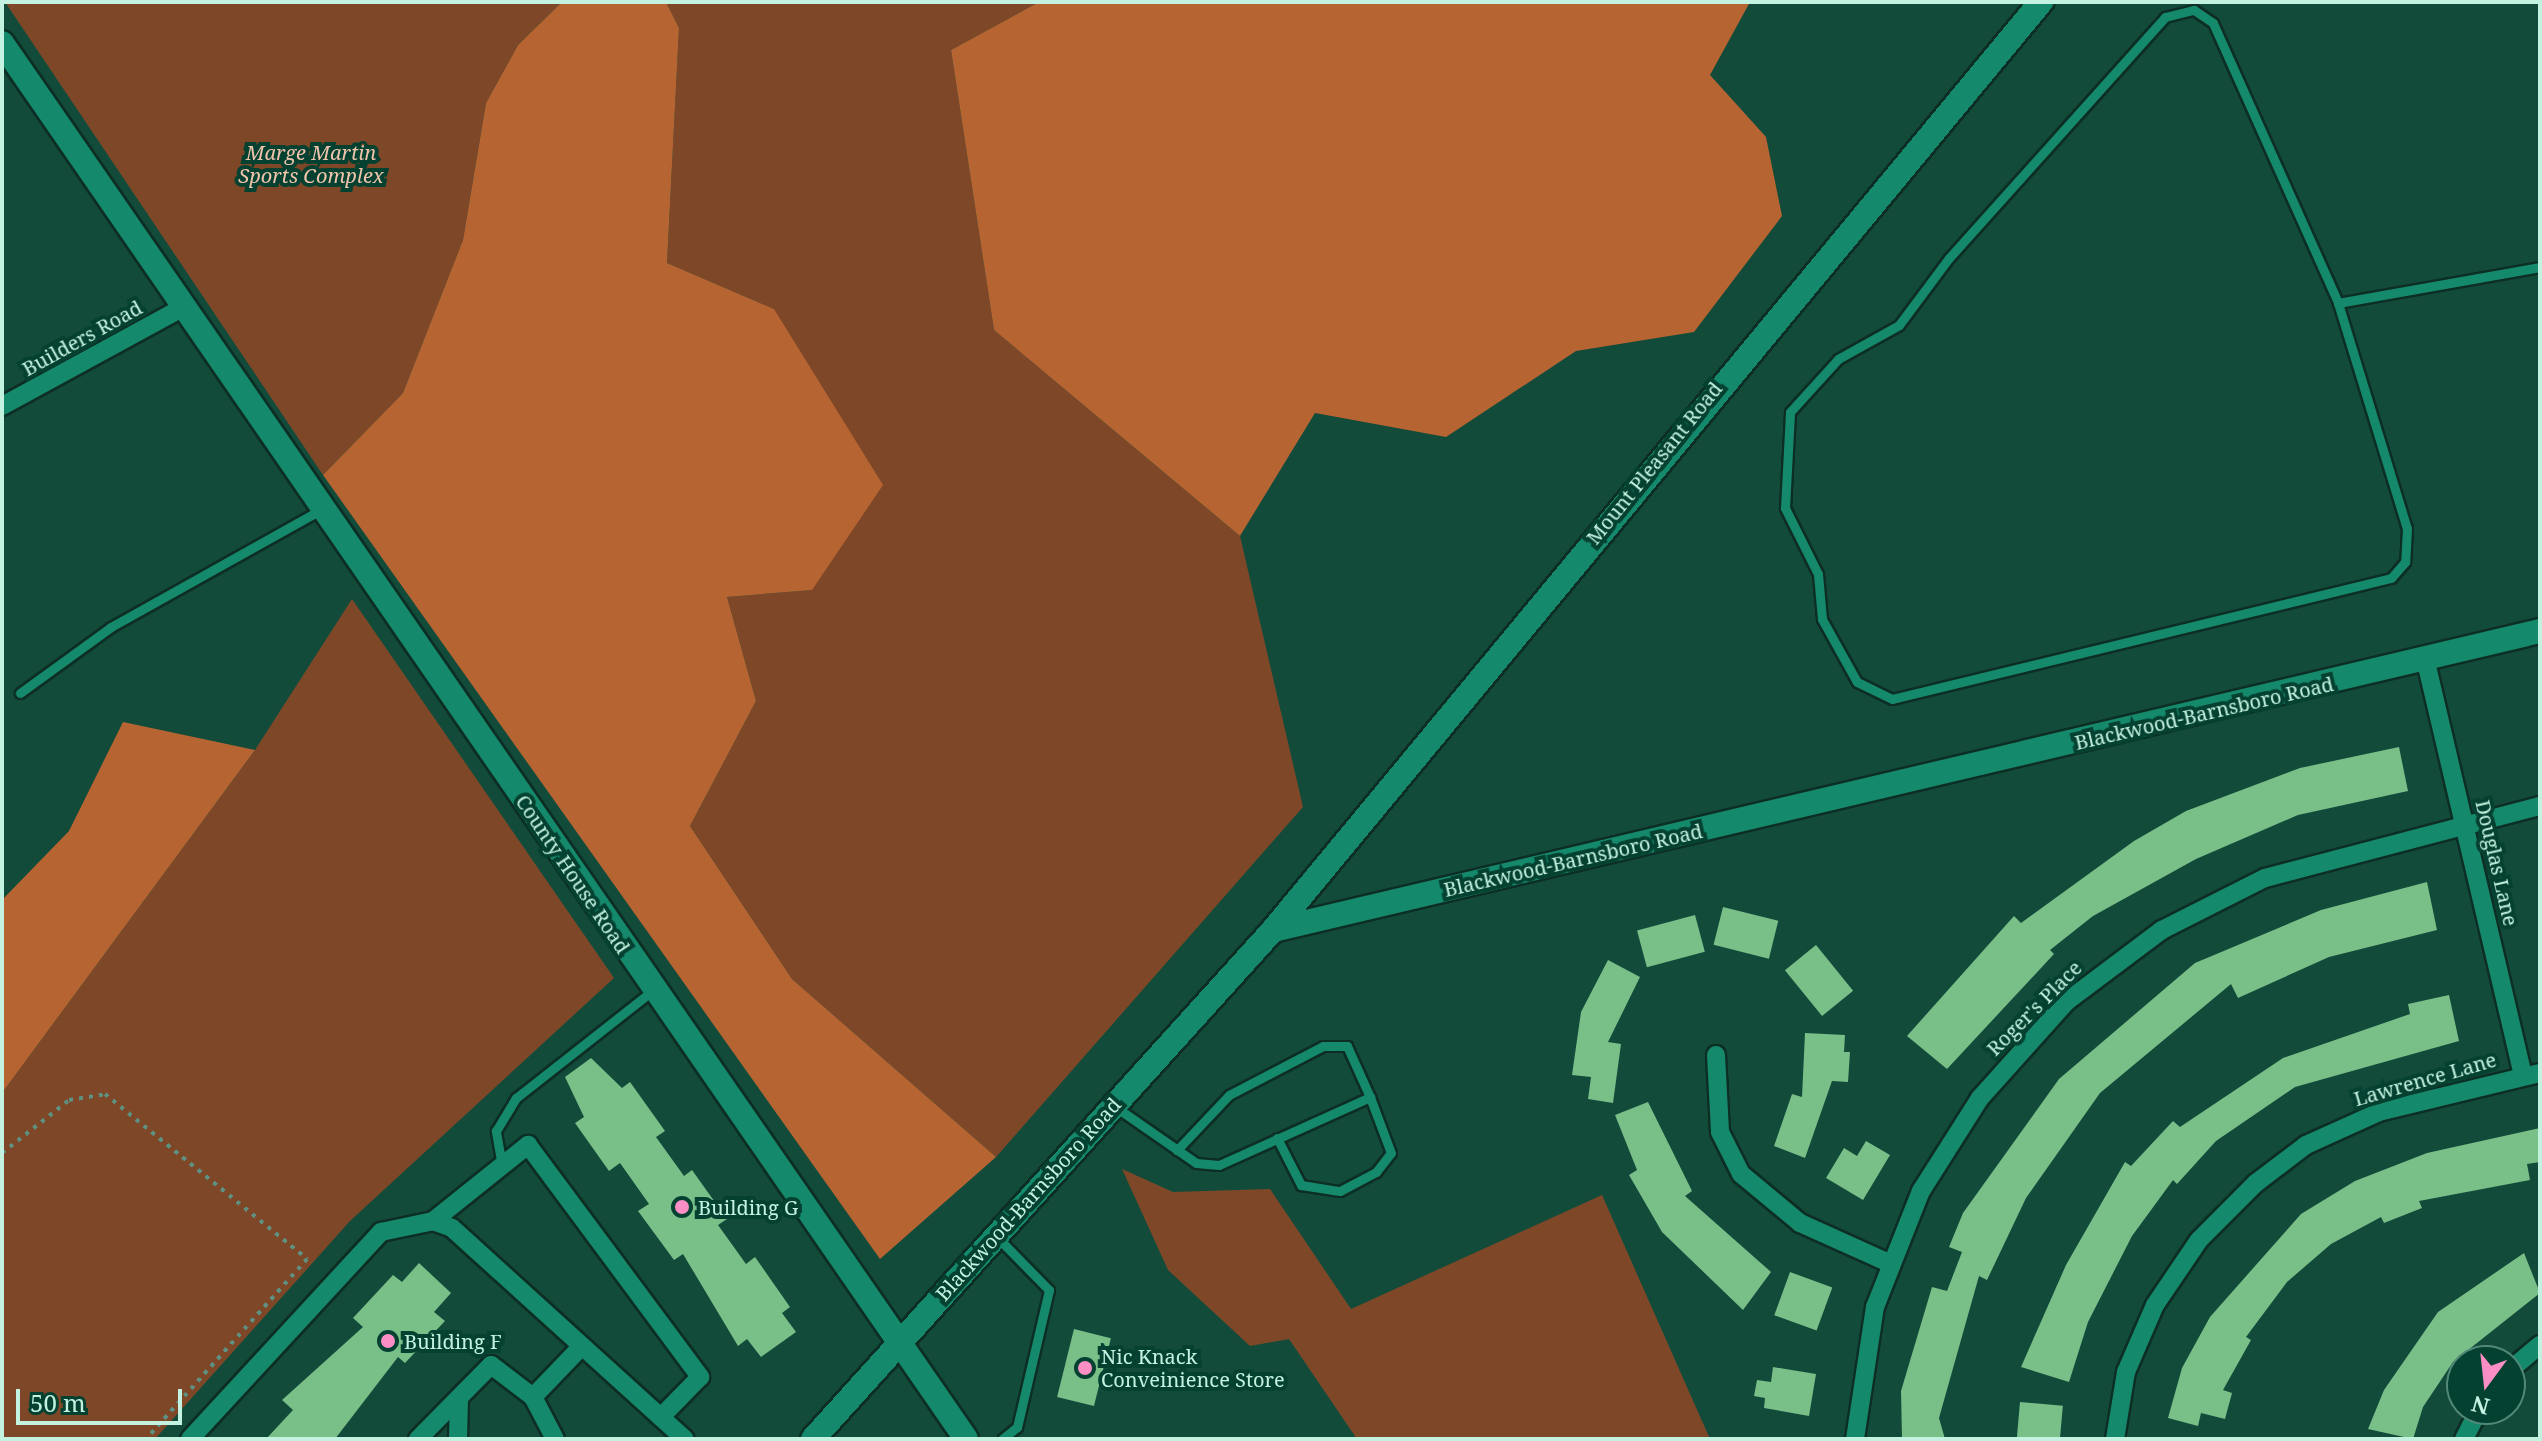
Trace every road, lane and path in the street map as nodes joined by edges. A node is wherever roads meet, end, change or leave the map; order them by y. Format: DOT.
graph roads {
  1 [pos="2041,2"];
  2 [pos="2,43"];
  3 [pos="2540,267"];
  4 [pos="2338,303"];
  5 [pos="182,308"];
  6 [pos="2,406"];
  7 [pos="322,509"];
  8 [pos="2540,631"];
  9 [pos="2426,662"];
  10 [pos="20,693"];
  11 [pos="2540,806"];
  12 [pos="2466,824"];
  13 [pos="1273,930"];
  14 [pos="653,991"];
  15 [pos="1716,1055"];
  16 [pos="2531,1074"];
  17 [pos="1370,1097"];
  18 [pos="1114,1106"];
  19 [pos="1277,1138"];
  20 [pos="1177,1150"];
  21 [pos="2,1153"];
  22 [pos="502,1166"];
  23 [pos="433,1221"];
  24 [pos="996,1236"];
  25 [pos="1889,1263"];
  26 [pos="898,1341"];
  27 [pos="580,1348"];
  28 [pos="533,1397"];
  29 [pos="459,1398"];
  30 [pos="661,1417"];
  31 [pos="146,1439"];
  32 [pos="190,1439"];
  33 [pos="418,1439"];
  34 [pos="458,1439"];
  35 [pos="555,1439"];
  36 [pos="685,1439"];
  37 [pos="813,1439"];
  38 [pos="966,1439"];
  39 [pos="1002,1439"];
  40 [pos="1855,1439"];
  41 [pos="2115,1439"];
  1 -- 13 [label="main road, Mount Pleasant Road"];
  2 -- 5 [label="main road, County House Road"];
  3 -- 4 [label="lane"];
  4 -- 4 [label="lane"];
  5 -- 6 [label="street, Builders Road"];
  5 -- 7 [label="main road, County House Road"];
  7 -- 10 [label="lane"];
  7 -- 14 [label="main road, County House Road"];
  8 -- 9 [label="main road, Blackwood-Barnsboro Road"];
  9 -- 12 [label="street, Douglas Lane"];
  9 -- 13 [label="main road, Blackwood-Barnsboro Road"];
  11 -- 12 [label="street, Roger's Place"];
  12 -- 16 [label="street, Douglas Lane"];
  12 -- 25 [label="street, Roger's Place"];
  13 -- 18 [label="main road, Blackwood-Barnsboro Road"];
  14 -- 22 [label="lane"];
  14 -- 26 [label="main road, County House Road"];
  15 -- 25 [label="street"];
  16 -- 41 [label="street, Lawrence Lane"];
  17 -- 19 [label="lane"];
  17 -- 19 [label="lane"];
  17 -- 20 [label="lane"];
  18 -- 20 [label="lane"];
  18 -- 24 [label="main road, Blackwood-Barnsboro Road"];
  19 -- 20 [label="lane"];
  21 -- 31 [label="path"];
  22 -- 23 [label="street"];
  22 -- 30 [label="street"];
  23 -- 27 [label="street"];
  23 -- 32 [label="street"];
  24 -- 26 [label="main road, Blackwood-Barnsboro Road"];
  24 -- 39 [label="lane"];
  25 -- 40 [label="street, Roger's Place"];
  26 -- 37 [label="main road, Blackwood-Barnsboro Road"];
  26 -- 38 [label="main road, County House Road"];
  27 -- 28 [label="street"];
  27 -- 30 [label="street"];
  28 -- 29 [label="street"];
  28 -- 35 [label="street"];
  29 -- 33 [label="street"];
  29 -- 34 [label="street"];
  30 -- 36 [label="street"];
}
